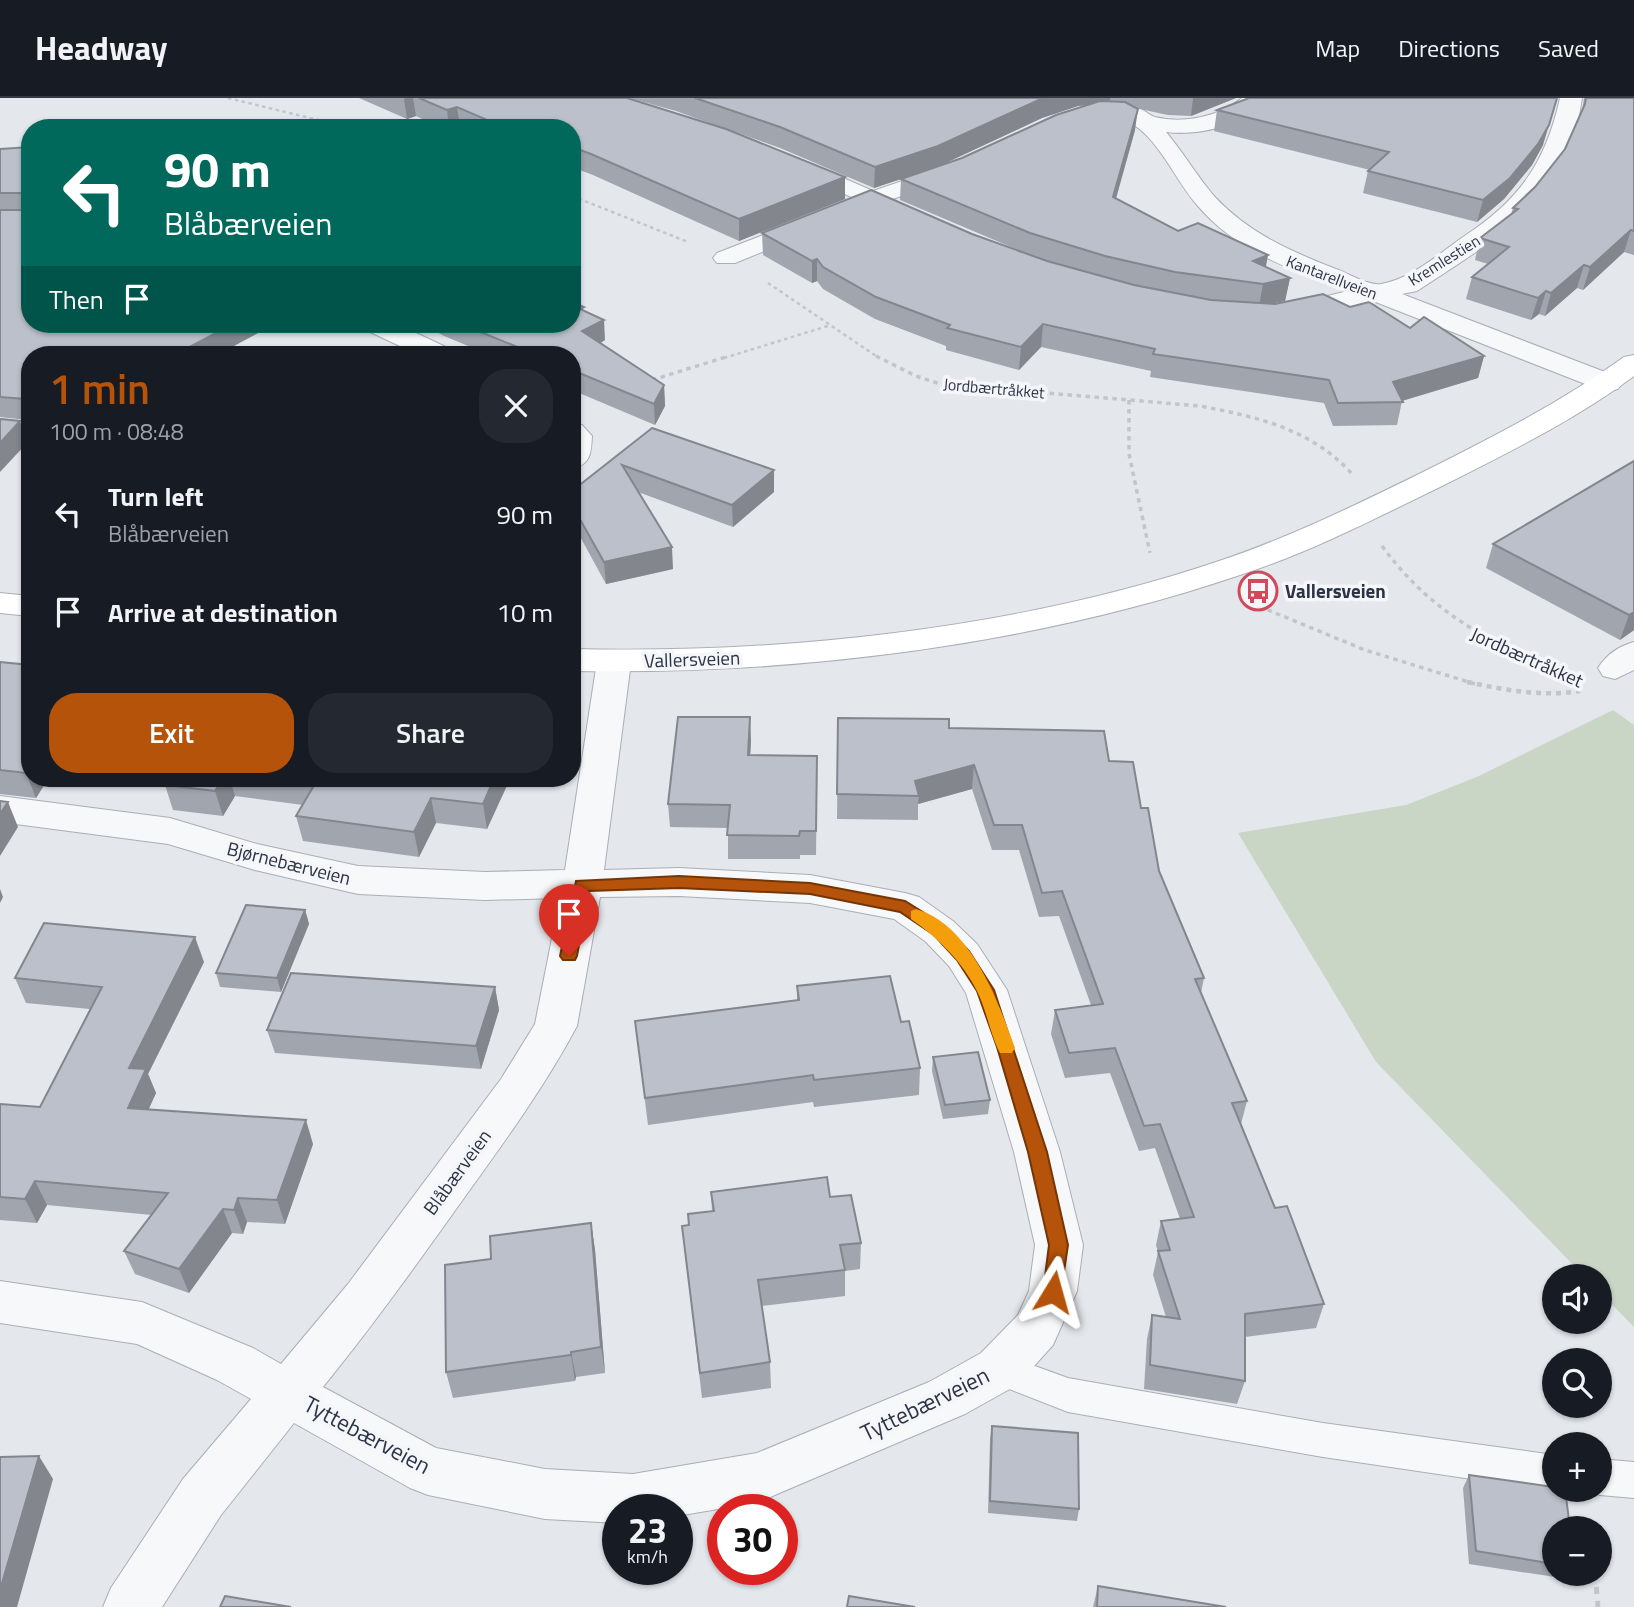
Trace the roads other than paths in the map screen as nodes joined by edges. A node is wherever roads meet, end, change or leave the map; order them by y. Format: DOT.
graph roads {
  1 [pos="1106,98"];
  2 [pos="1255,98"];
  3 [pos="1571,98"];
  4 [pos="1137,116"];
  5 [pos="1069,121"];
  6 [pos="782,159"];
  7 [pos="974,161"];
  8 [pos="872,199"];
  9 [pos="906,216"];
  10 [pos="726,258"];
  11 [pos="1376,294"];
  12 [pos="1258,316"];
  13 [pos="395,333"];
  14 [pos="421,346"];
  15 [pos="1634,363"];
  16 [pos="1608,383"];
  17 [pos="0,428"];
  18 [pos="21,430"];
  19 [pos="593,661"];
  20 [pos="0,809"];
  21 [pos="582,886"];
  22 [pos="0,1302"];
  23 [pos="999,1369"];
  24 [pos="286,1392"];
  25 [pos="1542,1471"];
  26 [pos="1612,1478"];
  27 [pos="1634,1480"];
  28 [pos="130,1607"];
  1 -- 4 [label="street, Kantarellveien"];
  2 -- 4 [label="street"];
  3 -- 11 [label="street, Kremlestien"];
  4 -- 5 [label="street"];
  4 -- 11 [label="street, Kantarellveien"];
  6 -- 8 [label="street"];
  7 -- 8 [label="street"];
  8 -- 9 [label="street"];
  8 -- 10 [label="street"];
  11 -- 12 [label="street, Kremlestien"];
  11 -- 16 [label="street, Kantarellveien"];
  13 -- 14 [label="street"];
  15 -- 16 [label="main road, Vallersveien"];
  16 -- 19 [label="main road, Vallersveien"];
  17 -- 18 [label="street"];
  19 -- 21 [label="street, Blåbærveien"];
  20 -- 21 [label="street, Bjørnebærveien"];
  21 -- 23 [label="street, Tyttebærveien"];
  21 -- 24 [label="street, Blåbærveien"];
  22 -- 24 [label="street"];
  23 -- 24 [label="street, Tyttebærveien"];
  23 -- 25 [label="lane"];
  24 -- 28 [label="street, Blåbærveien"];
  26 -- 27 [label="lane"];
}
